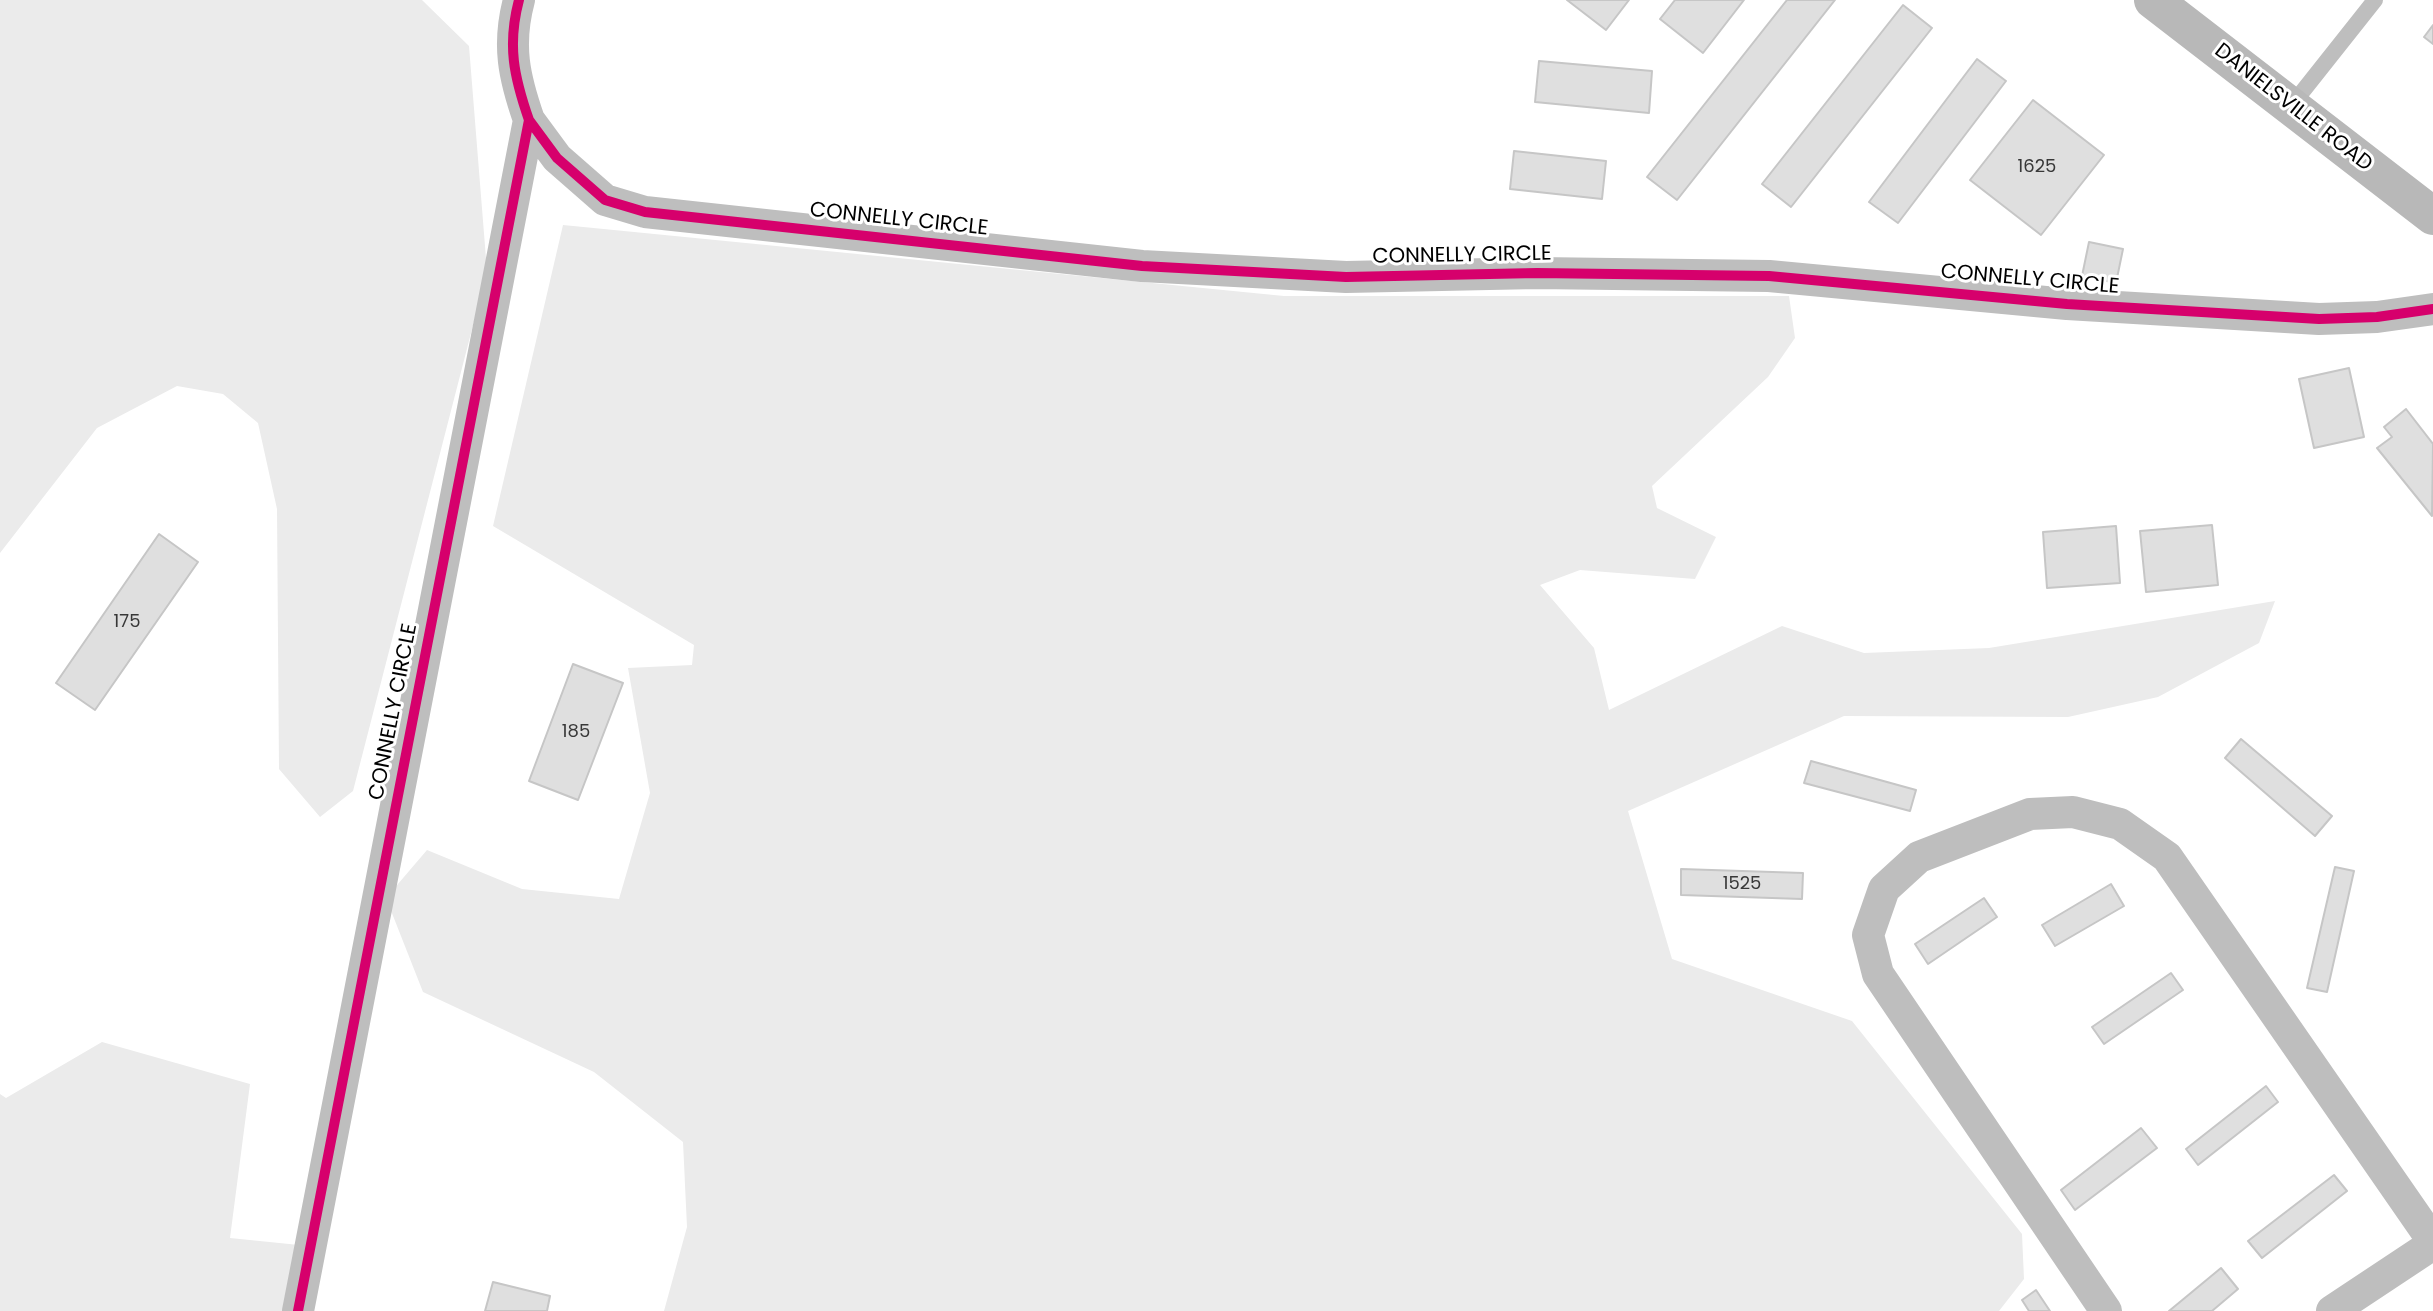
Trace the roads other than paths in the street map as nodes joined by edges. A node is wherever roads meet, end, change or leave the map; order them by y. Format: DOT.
graph roads {
  1 [pos="519,0"];
  2 [pos="2153,0"];
  3 [pos="2375,0"];
  4 [pos="2291,106"];
  5 [pos="529,120"];
  6 [pos="2433,216"];
  7 [pos="2433,309"];
  8 [pos="2433,1242"];
  9 [pos="298,1311"];
  10 [pos="2106,1311"];
  11 [pos="2332,1311"];
  1 -- 5 [label="street, CONNELLY CIRCLE"];
  2 -- 4 [label="main road, DANIELSVILLE ROAD"];
  3 -- 4 [label="lane"];
  4 -- 6 [label="main road, DANIELSVILLE ROAD"];
  5 -- 7 [label="street, CONNELLY CIRCLE"];
  5 -- 9 [label="street, CONNELLY CIRCLE"];
  8 -- 10 [label="street"];
  8 -- 11 [label="street"];
}
